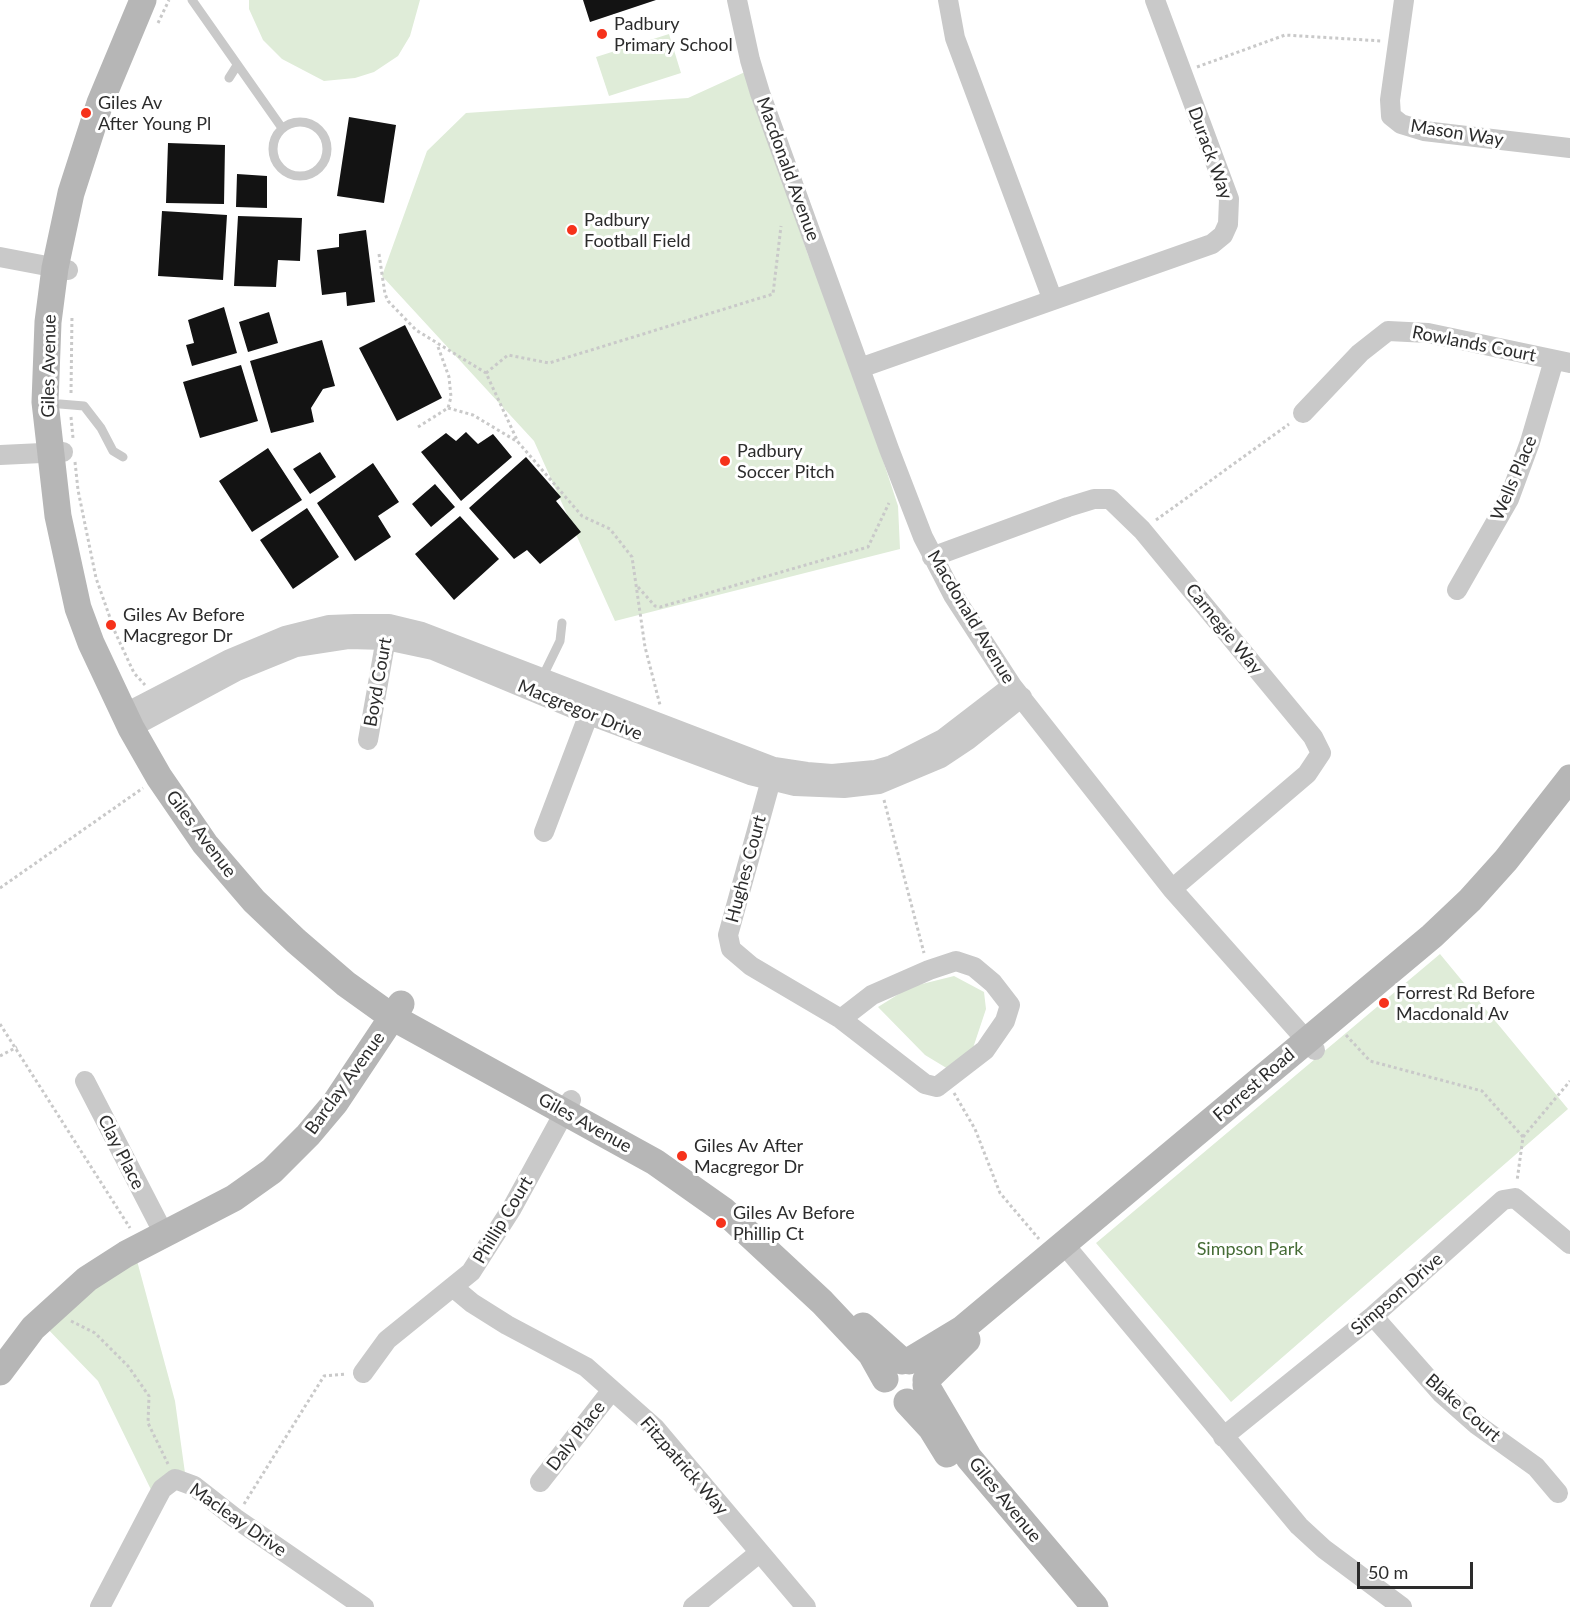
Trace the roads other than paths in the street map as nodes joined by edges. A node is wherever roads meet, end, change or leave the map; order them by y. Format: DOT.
graph roads {
  1 [pos="143,0"];
  2 [pos="157,0"];
  3 [pos="192,0"];
  4 [pos="737,0"];
  5 [pos="948,0"];
  6 [pos="1155,0"];
  7 [pos="1404,0"];
  8 [pos="236,67"];
  9 [pos="229,78"];
  10 [pos="282,128"];
  11 [pos="1570,148"];
  12 [pos="0,257"];
  13 [pos="62,269"];
  14 [pos="1052,298"];
  15 [pos="1562,361"];
  16 [pos="860,368"];
  17 [pos="66,404"];
  18 [pos="1303,414"];
  19 [pos="65,452"];
  20 [pos="0,455"];
  21 [pos="123,457"];
  22 [pos="932,557"];
  23 [pos="1456,590"];
  24 [pos="562,623"];
  25 [pos="387,632"];
  26 [pos="542,678"];
  27 [pos="1017,691"];
  28 [pos="592,707"];
  29 [pos="134,718"];
  30 [pos="368,740"];
  31 [pos="772,774"];
  32 [pos="1570,778"];
  33 [pos="1570,796"];
  34 [pos="544,832"];
  35 [pos="1172,889"];
  36 [pos="388,1005"];
  37 [pos="841,1019"];
  38 [pos="1311,1045"];
  39 [pos="85,1081"];
  40 [pos="567,1107"];
  41 [pos="152,1230"];
  42 [pos="1570,1244"];
  43 [pos="1068,1248"];
  44 [pos="454,1288"];
  45 [pos="1373,1316"];
  46 [pos="0,1348"];
  47 [pos="0,1372"];
  48 [pos="363,1373"];
  49 [pos="909,1378"];
  50 [pos="612,1390"];
  51 [pos="1223,1437"];
  52 [pos="540,1482"];
  53 [pos="1558,1493"];
  54 [pos="759,1553"];
  55 [pos="100,1607"];
  56 [pos="364,1607"];
  57 [pos="693,1607"];
  58 [pos="806,1607"];
  59 [pos="1074,1607"];
  60 [pos="1095,1607"];
  61 [pos="1402,1607"];
  1 -- 13 [label="street, Giles Avenue"];
  2 -- 13 [label="street, Giles Avenue"];
  3 -- 8 [label="lane"];
  4 -- 16 [label="street, Macdonald Avenue"];
  5 -- 14 [label="street"];
  6 -- 14 [label="street, Durack Way"];
  7 -- 11 [label="street, Mason Way"];
  8 -- 9 [label="lane"];
  8 -- 10 [label="lane"];
  10 -- 10 [label="lane"];
  12 -- 13 [label="street"];
  13 -- 17 [label="street, Giles Avenue"];
  13 -- 19 [label="street, Giles Avenue"];
  14 -- 16 [label="street, Durack Way"];
  15 -- 18 [label="street, Rowlands Court"];
  15 -- 23 [label="street, Wells Place"];
  16 -- 22 [label="street, Macdonald Avenue"];
  17 -- 19 [label="street, Giles Avenue"];
  17 -- 21 [label="lane"];
  19 -- 20 [label="street"];
  19 -- 29 [label="street, Giles Avenue"];
  22 -- 27 [label="street, Macdonald Avenue"];
  22 -- 35 [label="street, Carnegie Way"];
  24 -- 26 [label="lane"];
  25 -- 26 [label="street, Macgregor Drive"];
  25 -- 28 [label="street, Macgregor Drive"];
  25 -- 29 [label="street, Macgregor Drive"];
  25 -- 30 [label="street, Boyd Court"];
  26 -- 28 [label="street, Macgregor Drive"];
  27 -- 31 [label="street, Macgregor Drive"];
  27 -- 31 [label="street, Macgregor Drive"];
  27 -- 35 [label="street, Macdonald Avenue"];
  28 -- 31 [label="street, Macgregor Drive"];
  28 -- 31 [label="street, Macgregor Drive"];
  28 -- 34 [label="street"];
  29 -- 36 [label="street, Giles Avenue"];
  29 -- 36 [label="street, Giles Avenue"];
  31 -- 37 [label="street, Hughes Court"];
  32 -- 38 [label="street, Forrest Road"];
  33 -- 38 [label="street, Forrest Road"];
  35 -- 38 [label="street, Macdonald Avenue"];
  36 -- 40 [label="street, Giles Avenue"];
  36 -- 41 [label="street, Barclay Avenue"];
  37 -- 37 [label="street, Hughes Court"];
  38 -- 43 [label="street, Forrest Road"];
  39 -- 41 [label="street, Clay Place"];
  40 -- 44 [label="street, Phillip Court"];
  40 -- 49 [label="street, Giles Avenue"];
  41 -- 46 [label="street, Barclay Avenue"];
  41 -- 47 [label="street, Barclay Avenue"];
  42 -- 45 [label="street, Simpson Drive"];
  43 -- 49 [label="street, Forrest Road"];
  43 -- 49 [label="street, Forrest Road"];
  43 -- 51 [label="street"];
  44 -- 48 [label="street, Phillip Court"];
  44 -- 50 [label="street, Fitzpatrick Way"];
  45 -- 51 [label="street, Simpson Drive"];
  45 -- 53 [label="street, Blake Court"];
  49 -- 59 [label="street, Giles Avenue"];
  49 -- 60 [label="street, Giles Avenue"];
  50 -- 52 [label="street, Daly Place"];
  50 -- 54 [label="street, Fitzpatrick Way"];
  51 -- 61 [label="street"];
  54 -- 57 [label="street"];
  54 -- 58 [label="street, Fitzpatrick Way"];
  55 -- 56 [label="street, Macleay Drive"];
}
